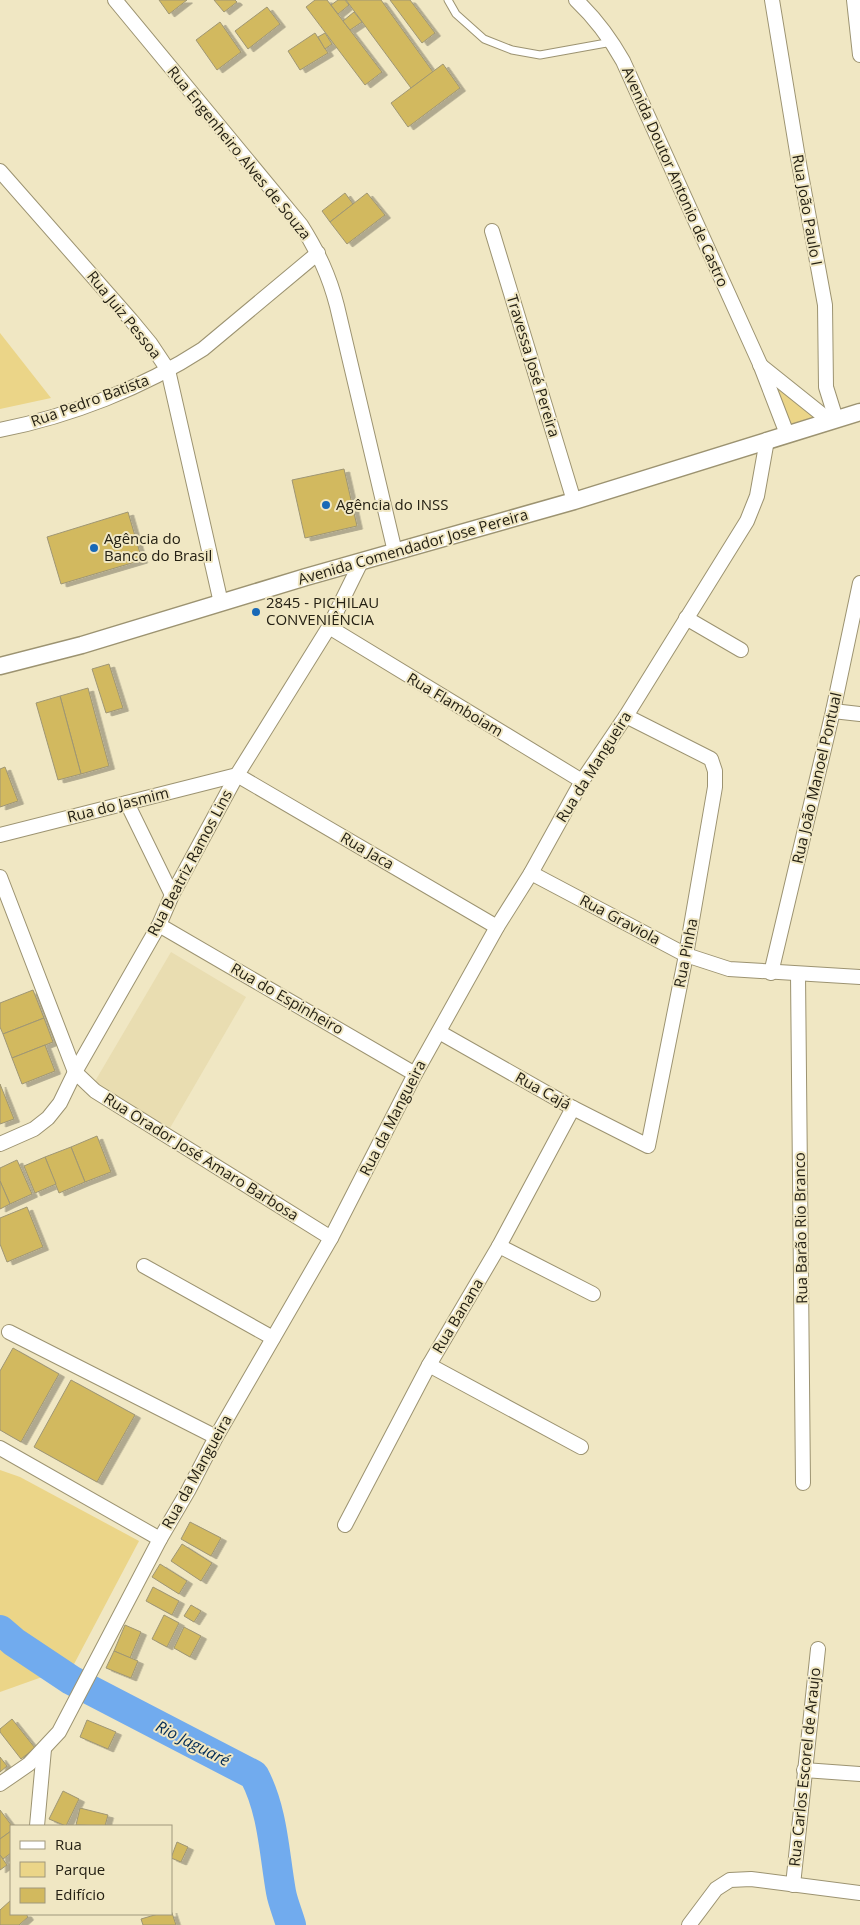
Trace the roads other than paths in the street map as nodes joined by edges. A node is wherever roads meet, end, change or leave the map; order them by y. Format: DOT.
graph roads {
  1 [pos="114,0"];
  2 [pos="448,0"];
  3 [pos="576,0"];
  4 [pos="772,0"];
  5 [pos="854,0"];
  6 [pos="612,42"];
  7 [pos="860,55"];
  8 [pos="0,171"];
  9 [pos="492,231"];
  10 [pos="318,253"];
  11 [pos="760,364"];
  12 [pos="168,370"];
  13 [pos="860,412"];
  14 [pos="833,420"];
  15 [pos="0,430"];
  16 [pos="787,434"];
  17 [pos="767,440"];
  18 [pos="574,501"];
  19 [pos="396,552"];
  20 [pos="361,562"];
  21 [pos="860,583"];
  22 [pos="221,603"];
  23 [pos="686,618"];
  24 [pos="329,627"];
  25 [pos="742,650"];
  26 [pos="0,666"];
  27 [pos="832,711"];
  28 [pos="860,714"];
  29 [pos="626,716"];
  30 [pos="237,775"];
  31 [pos="582,781"];
  32 [pos="127,803"];
  33 [pos="0,835"];
  34 [pos="531,873"];
  35 [pos="0,877"];
  36 [pos="172,895"];
  37 [pos="159,925"];
  38 [pos="496,927"];
  39 [pos="686,955"];
  40 [pos="771,973"];
  41 [pos="798,974"];
  42 [pos="860,977"];
  43 [pos="439,1032"];
  44 [pos="75,1072"];
  45 [pos="415,1074"];
  46 [pos="573,1108"];
  47 [pos="0,1144"];
  48 [pos="648,1146"];
  49 [pos="331,1238"];
  50 [pos="499,1246"];
  51 [pos="144,1266"];
  52 [pos="593,1294"];
  53 [pos="9,1332"];
  54 [pos="273,1338"];
  55 [pos="429,1365"];
  56 [pos="216,1436"];
  57 [pos="0,1448"];
  58 [pos="580,1448"];
  59 [pos="803,1483"];
  60 [pos="345,1525"];
  61 [pos="160,1539"];
  62 [pos="818,1649"];
  63 [pos="44,1749"];
  64 [pos="804,1770"];
  65 [pos="860,1774"];
  66 [pos="0,1784"];
  67 [pos="37,1825"];
  68 [pos="793,1885"];
  69 [pos="860,1893"];
  70 [pos="689,1925"];
  1 -- 10 [label="street, Rua Engenheiro Alves de Souza"];
  2 -- 6 [label="lane"];
  3 -- 6 [label="street, Avenida Doutor Antonio de Castro"];
  4 -- 14 [label="street, Rua João Paulo I"];
  5 -- 7 [label="street"];
  6 -- 11 [label="street, Avenida Doutor Antonio de Castro"];
  8 -- 12 [label="street, Rua Juiz Pessoa"];
  9 -- 18 [label="street, Travessa José Pereira"];
  10 -- 12 [label="street, Rua Pedro Batista"];
  10 -- 19 [label="street, Rua Engenheiro Alves de Souza"];
  11 -- 14 [label="street, Avenida Doutor Antonio de Castro"];
  11 -- 16 [label="street, Avenida Doutor Antonio de Castro"];
  12 -- 15 [label="street, Rua Pedro Batista"];
  12 -- 22 [label="street, Rua Juiz Pessoa"];
  13 -- 14 [label="street, Avenida Comendador Jose Pereira"];
  14 -- 16 [label="street, Avenida Comendador Jose Pereira"];
  16 -- 17 [label="street, Avenida Comendador Jose Pereira"];
  17 -- 18 [label="street, Avenida Comendador Jose Pereira"];
  17 -- 23 [label="street, Rua da Mangueira"];
  18 -- 19 [label="street, Avenida Comendador Jose Pereira"];
  19 -- 20 [label="street, Avenida Comendador Jose Pereira"];
  20 -- 22 [label="street, Avenida Comendador Jose Pereira"];
  20 -- 24 [label="street, Rua Beatriz Ramos Lins"];
  21 -- 27 [label="street, Rua João Manoel Pontual"];
  22 -- 26 [label="street, Avenida Comendador Jose Pereira"];
  23 -- 25 [label="street"];
  23 -- 29 [label="street, Rua da Mangueira"];
  24 -- 30 [label="street, Rua Beatriz Ramos Lins"];
  24 -- 31 [label="street, Rua Flamboiam"];
  27 -- 28 [label="street"];
  27 -- 40 [label="street, Rua João Manoel Pontual"];
  29 -- 31 [label="street, Rua da Mangueira"];
  29 -- 39 [label="street, Rua Pinha"];
  30 -- 32 [label="street, Rua do Jasmim"];
  30 -- 36 [label="street, Rua Beatriz Ramos Lins"];
  30 -- 38 [label="street, Rua Jaca"];
  31 -- 34 [label="street, Rua da Mangueira"];
  32 -- 33 [label="street, Rua do Jasmim"];
  32 -- 36 [label="street"];
  34 -- 38 [label="street, Rua da Mangueira"];
  34 -- 39 [label="street, Rua Graviola"];
  35 -- 44 [label="street"];
  36 -- 37 [label="street, Rua Beatriz Ramos Lins"];
  37 -- 44 [label="street, Rua Beatriz Ramos Lins"];
  37 -- 45 [label="street, Rua do Espinheiro"];
  38 -- 43 [label="street, Rua da Mangueira"];
  39 -- 40 [label="street, Rua Graviola"];
  39 -- 48 [label="street, Rua Pinha"];
  40 -- 41 [label="street, Rua Graviola"];
  41 -- 42 [label="street, Rua Graviola"];
  41 -- 59 [label="street, Rua Barão Rio Branco"];
  43 -- 45 [label="street, Rua da Mangueira"];
  43 -- 46 [label="street, Rua Cajá"];
  44 -- 47 [label="street, Rua Beatriz Ramos Lins"];
  44 -- 49 [label="street, Rua Orador José Amaro Barbosa"];
  45 -- 49 [label="street, Rua da Mangueira"];
  46 -- 48 [label="street, Rua Cajá"];
  46 -- 50 [label="street, Rua Banana"];
  49 -- 54 [label="street, Rua da Mangueira"];
  50 -- 52 [label="street"];
  50 -- 55 [label="street, Rua Banana"];
  51 -- 54 [label="street"];
  53 -- 56 [label="street"];
  54 -- 56 [label="street, Rua da Mangueira"];
  55 -- 58 [label="street"];
  55 -- 60 [label="street, Rua Banana"];
  56 -- 61 [label="street, Rua da Mangueira"];
  57 -- 61 [label="street"];
  61 -- 63 [label="street, Rua da Mangueira"];
  62 -- 64 [label="street, Rua Carlos Escorel de Araujo"];
  63 -- 66 [label="street, Rua da Mangueira"];
  63 -- 67 [label="street"];
  64 -- 65 [label="street"];
  64 -- 68 [label="street, Rua Carlos Escorel de Araujo"];
  68 -- 69 [label="street"];
  68 -- 70 [label="street"];
}
